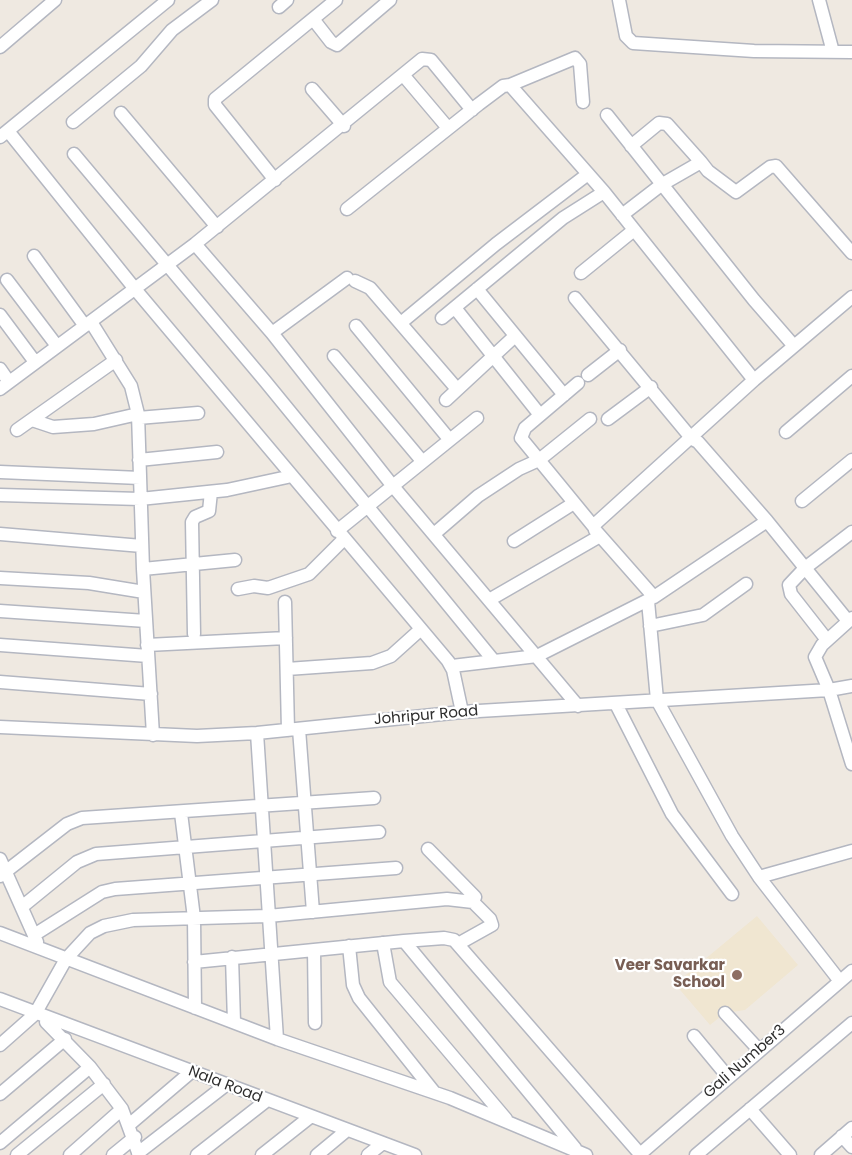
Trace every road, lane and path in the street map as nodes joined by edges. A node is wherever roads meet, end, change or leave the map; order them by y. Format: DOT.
graph roads {
  1 [pos="55,0"];
  2 [pos="168,0"];
  3 [pos="212,0"];
  4 [pos="336,0"];
  5 [pos="390,0"];
  6 [pos="619,0"];
  7 [pos="819,0"];
  8 [pos="313,19"];
  9 [pos="0,47"];
  10 [pos="833,52"];
  11 [pos="852,52"];
  12 [pos="404,76"];
  13 [pos="510,85"];
  14 [pos="312,89"];
  15 [pos="583,102"];
  16 [pos="472,110"];
  17 [pos="121,113"];
  18 [pos="606,115"];
  19 [pos="73,122"];
  20 [pos="344,126"];
  21 [pos="448,128"];
  22 [pos="4,134"];
  23 [pos="631,146"];
  24 [pos="74,154"];
  25 [pos="701,162"];
  26 [pos="588,174"];
  27 [pos="275,180"];
  28 [pos="661,185"];
  29 [pos="604,192"];
  30 [pos="347,209"];
  31 [pos="622,215"];
  32 [pos="217,226"];
  33 [pos="634,230"];
  34 [pos="195,244"];
  35 [pos="852,253"];
  36 [pos="34,256"];
  37 [pos="167,265"];
  38 [pos="581,273"];
  39 [pos="7,280"];
  40 [pos="135,289"];
  41 [pos="477,289"];
  42 [pos="852,297"];
  43 [pos="575,298"];
  44 [pos="455,308"];
  45 [pos="0,315"];
  46 [pos="442,318"];
  47 [pos="402,322"];
  48 [pos="88,324"];
  49 [pos="356,326"];
  50 [pos="272,333"];
  51 [pos="515,336"];
  52 [pos="57,346"];
  53 [pos="794,346"];
  54 [pos="620,350"];
  55 [pos="334,356"];
  56 [pos="494,356"];
  57 [pos="116,360"];
  58 [pos="35,362"];
  59 [pos="0,369"];
  60 [pos="588,375"];
  61 [pos="852,376"];
  62 [pos="754,380"];
  63 [pos="578,383"];
  64 [pos="5,385"];
  65 [pos="651,387"];
  66 [pos="457,389"];
  67 [pos="564,395"];
  68 [pos="446,400"];
  69 [pos="198,413"];
  70 [pos="138,416"];
  71 [pos="540,416"];
  72 [pos="477,418"];
  73 [pos="590,419"];
  74 [pos="608,419"];
  75 [pos="32,420"];
  76 [pos="17,430"];
  77 [pos="786,432"];
  78 [pos="449,439"];
  79 [pos="692,439"];
  80 [pos="217,452"];
  81 [pos="139,460"];
  82 [pos="539,460"];
  83 [pos="852,460"];
  84 [pos="422,461"];
  85 [pos="0,472"];
  86 [pos="292,476"];
  87 [pos="140,478"];
  88 [pos="392,485"];
  89 [pos="211,492"];
  90 [pos="0,495"];
  91 [pos="140,499"];
  92 [pos="802,501"];
  93 [pos="574,503"];
  94 [pos="367,506"];
  95 [pos="767,521"];
  96 [pos="597,531"];
  97 [pos="852,532"];
  98 [pos="0,534"];
  99 [pos="434,534"];
  100 [pos="341,535"];
  101 [pos="514,541"];
  102 [pos="142,546"];
  103 [pos="235,560"];
  104 [pos="194,564"];
  105 [pos="804,568"];
  106 [pos="143,569"];
  107 [pos="0,578"];
  108 [pos="746,584"];
  109 [pos="238,589"];
  110 [pos="144,592"];
  111 [pos="651,599"];
  112 [pos="489,600"];
  113 [pos="285,602"];
  114 [pos="0,611"];
  115 [pos="850,620"];
  116 [pos="146,621"];
  117 [pos="650,626"];
  118 [pos="421,629"];
  119 [pos="194,634"];
  120 [pos="286,638"];
  121 [pos="827,640"];
  122 [pos="0,645"];
  123 [pos="148,650"];
  124 [pos="537,656"];
  125 [pos="494,661"];
  126 [pos="452,666"];
  127 [pos="287,669"];
  128 [pos="0,682"];
  129 [pos="852,686"];
  130 [pos="829,690"];
  131 [pos="151,694"];
  132 [pos="657,700"];
  133 [pos="616,704"];
  134 [pos="579,706"];
  135 [pos="462,712"];
  136 [pos="0,727"];
  137 [pos="294,729"];
  138 [pos="257,733"];
  139 [pos="153,735"];
  140 [pos="852,764"];
  141 [pos="374,798"];
  142 [pos="304,804"];
  143 [pos="263,808"];
  144 [pos="181,813"];
  145 [pos="379,832"];
  146 [pos="308,838"];
  147 [pos="264,843"];
  148 [pos="185,847"];
  149 [pos="428,849"];
  150 [pos="852,851"];
  151 [pos="0,858"];
  152 [pos="396,868"];
  153 [pos="3,873"];
  154 [pos="310,876"];
  155 [pos="266,878"];
  156 [pos="759,878"];
  157 [pos="190,884"];
  158 [pos="732,894"];
  159 [pos="473,902"];
  160 [pos="23,906"];
  161 [pos="313,912"];
  162 [pos="268,916"];
  163 [pos="194,918"];
  164 [pos="0,933"];
  165 [pos="34,935"];
  166 [pos="404,941"];
  167 [pos="383,943"];
  168 [pos="458,944"];
  169 [pos="349,946"];
  170 [pos="40,948"];
  171 [pos="314,950"];
  172 [pos="272,954"];
  173 [pos="232,957"];
  174 [pos="66,959"];
  175 [pos="194,962"];
  176 [pos="852,971"];
  177 [pos="839,980"];
  178 [pos="0,999"];
  179 [pos="195,1008"];
  180 [pos="38,1011"];
  181 [pos="725,1013"];
  182 [pos="234,1022"];
  183 [pos="315,1023"];
  184 [pos="852,1023"];
  185 [pos="694,1036"];
  186 [pos="65,1039"];
  187 [pos="277,1039"];
  188 [pos="0,1045"];
  189 [pos="759,1050"];
  190 [pos="90,1067"];
  191 [pos="190,1072"];
  192 [pos="728,1077"];
  193 [pos="104,1084"];
  194 [pos="227,1084"];
  195 [pos="0,1094"];
  196 [pos="435,1094"];
  197 [pos="266,1101"];
  198 [pos="122,1109"];
  199 [pos="750,1109"];
  200 [pos="310,1117"];
  201 [pos="509,1122"];
  202 [pos="130,1124"];
  203 [pos="346,1131"];
  204 [pos="847,1132"];
  205 [pos="135,1137"];
  206 [pos="0,1143"];
  207 [pos="383,1143"];
  208 [pos="852,1147"];
  209 [pos="582,1153"];
  210 [pos="139,1154"];
  211 [pos="639,1154"];
  212 [pos="17,1155"];
  213 [pos="70,1155"];
  214 [pos="113,1155"];
  215 [pos="197,1155"];
  216 [pos="262,1155"];
  217 [pos="317,1155"];
  218 [pos="368,1155"];
  219 [pos="415,1155"];
  220 [pos="696,1155"];
  221 [pos="790,1155"];
  222 [pos="821,1155"];
  1 -- 9 [label="street"];
  2 -- 22 [label="street"];
  3 -- 19 [label="street"];
  4 -- 8 [label="street"];
  5 -- 8 [label="street"];
  6 -- 10 [label="street"];
  7 -- 10 [label="street"];
  8 -- 27 [label="street"];
  10 -- 11 [label="street"];
  12 -- 16 [label="street"];
  12 -- 20 [label="street"];
  12 -- 21 [label="street"];
  13 -- 15 [label="street"];
  13 -- 16 [label="street"];
  13 -- 26 [label="street"];
  14 -- 20 [label="street"];
  16 -- 21 [label="street"];
  17 -- 32 [label="street"];
  18 -- 23 [label="street"];
  20 -- 27 [label="street"];
  21 -- 30 [label="street"];
  22 -- 40 [label="street"];
  23 -- 25 [label="street"];
  23 -- 28 [label="street"];
  24 -- 37 [label="street"];
  25 -- 28 [label="street"];
  25 -- 35 [label="street"];
  26 -- 29 [label="street"];
  26 -- 47 [label="street"];
  27 -- 32 [label="street"];
  28 -- 31 [label="street"];
  28 -- 53 [label="street"];
  29 -- 31 [label="street"];
  29 -- 41 [label="street"];
  31 -- 33 [label="street"];
  32 -- 34 [label="street"];
  33 -- 38 [label="street"];
  33 -- 62 [label="street"];
  34 -- 37 [label="street"];
  34 -- 50 [label="street"];
  36 -- 48 [label="street"];
  37 -- 40 [label="street"];
  37 -- 94 [label="street"];
  39 -- 52 [label="street"];
  40 -- 48 [label="street"];
  40 -- 86 [label="street"];
  41 -- 44 [label="street"];
  41 -- 51 [label="street"];
  42 -- 53 [label="street"];
  43 -- 54 [label="street"];
  44 -- 46 [label="street"];
  44 -- 56 [label="street"];
  45 -- 58 [label="street"];
  47 -- 50 [label="street"];
  47 -- 66 [label="street"];
  48 -- 52 [label="street"];
  48 -- 57 [label="street"];
  49 -- 78 [label="street"];
  50 -- 88 [label="street"];
  51 -- 56 [label="street"];
  51 -- 67 [label="street"];
  52 -- 58 [label="street"];
  53 -- 62 [label="street"];
  54 -- 60 [label="street"];
  54 -- 65 [label="street"];
  55 -- 84 [label="street"];
  56 -- 66 [label="street"];
  56 -- 71 [label="street"];
  57 -- 70 [label="street"];
  57 -- 75 [label="street"];
  58 -- 64 [label="street"];
  59 -- 64 [label="street"];
  61 -- 77 [label="street"];
  62 -- 79 [label="street"];
  63 -- 67 [label="street"];
  65 -- 74 [label="street"];
  65 -- 79 [label="street"];
  66 -- 68 [label="street"];
  67 -- 71 [label="street"];
  69 -- 70 [label="street"];
  70 -- 75 [label="street"];
  70 -- 81 [label="street"];
  71 -- 82 [label="street"];
  72 -- 78 [label="street"];
  73 -- 82 [label="street"];
  75 -- 76 [label="street"];
  78 -- 84 [label="street"];
  79 -- 95 [label="street"];
  79 -- 96 [label="street"];
  80 -- 81 [label="street"];
  81 -- 87 [label="street"];
  82 -- 93 [label="street"];
  82 -- 99 [label="street"];
  83 -- 92 [label="street"];
  84 -- 88 [label="street"];
  85 -- 87 [label="street"];
  86 -- 89 [label="street"];
  86 -- 100 [label="street"];
  87 -- 91 [label="street"];
  88 -- 94 [label="street"];
  88 -- 99 [label="street"];
  89 -- 91 [label="street"];
  89 -- 104 [label="street"];
  90 -- 91 [label="street"];
  91 -- 102 [label="street"];
  93 -- 96 [label="street"];
  93 -- 101 [label="street"];
  94 -- 100 [label="street"];
  94 -- 125 [label="street"];
  95 -- 105 [label="street"];
  95 -- 111 [label="street"];
  96 -- 111 [label="street"];
  96 -- 112 [label="street"];
  97 -- 105 [label="street"];
  98 -- 102 [label="street"];
  99 -- 112 [label="street"];
  100 -- 109 [label="street"];
  100 -- 118 [label="street"];
  102 -- 106 [label="street"];
  103 -- 104 [label="street"];
  104 -- 106 [label="street"];
  104 -- 119 [label="street"];
  105 -- 115 [label="street"];
  105 -- 121 [label="street"];
  106 -- 110 [label="street"];
  107 -- 110 [label="street"];
  108 -- 117 [label="street"];
  110 -- 116 [label="street"];
  111 -- 117 [label="street"];
  111 -- 124 [label="street"];
  112 -- 124 [label="street"];
  113 -- 120 [label="street"];
  114 -- 116 [label="street"];
  115 -- 121 [label="street"];
  116 -- 123 [label="street"];
  117 -- 132 [label="street"];
  118 -- 126 [label="street"];
  118 -- 127 [label="street"];
  120 -- 123 [label="street"];
  120 -- 127 [label="street"];
  121 -- 130 [label="street"];
  122 -- 123 [label="street"];
  123 -- 131 [label="street"];
  124 -- 125 [label="street"];
  124 -- 134 [label="street"];
  125 -- 126 [label="street"];
  126 -- 135 [label="street"];
  127 -- 137 [label="street"];
  128 -- 131 [label="street"];
  129 -- 130 [label="street, Johripur Road"];
  130 -- 132 [label="street, Johripur Road"];
  130 -- 140 [label="street"];
  131 -- 139 [label="street"];
  132 -- 133 [label="street, Johripur Road"];
  132 -- 156 [label="street"];
  133 -- 134 [label="street, Johripur Road"];
  133 -- 158 [label="street"];
  134 -- 135 [label="street, Johripur Road"];
  135 -- 137 [label="street, Johripur Road"];
  136 -- 139 [label="street, Johripur Road"];
  137 -- 138 [label="street, Johripur Road"];
  137 -- 142 [label="street"];
  138 -- 139 [label="street, Johripur Road"];
  138 -- 143 [label="street"];
  141 -- 142 [label="street"];
  142 -- 143 [label="street"];
  142 -- 146 [label="street"];
  143 -- 144 [label="street"];
  143 -- 147 [label="street"];
  144 -- 148 [label="street"];
  144 -- 153 [label="street"];
  145 -- 146 [label="street"];
  146 -- 147 [label="street"];
  146 -- 154 [label="street"];
  147 -- 148 [label="street"];
  147 -- 155 [label="street"];
  148 -- 157 [label="street"];
  148 -- 160 [label="street"];
  149 -- 159 [label="street"];
  150 -- 156 [label="street"];
  151 -- 153 [label="street"];
  152 -- 154 [label="street"];
  153 -- 160 [label="street"];
  154 -- 155 [label="street"];
  154 -- 161 [label="street"];
  155 -- 157 [label="street"];
  155 -- 162 [label="street"];
  156 -- 177 [label="street"];
  157 -- 163 [label="street"];
  157 -- 165 [label="street"];
  159 -- 161 [label="street"];
  159 -- 168 [label="street"];
  160 -- 165 [label="street"];
  161 -- 162 [label="street"];
  162 -- 163 [label="street"];
  162 -- 172 [label="street"];
  163 -- 174 [label="street"];
  163 -- 175 [label="street"];
  164 -- 170 [label="street"];
  165 -- 170 [label="street"];
  166 -- 167 [label="street"];
  166 -- 168 [label="street"];
  166 -- 209 [label="street"];
  167 -- 169 [label="street"];
  167 -- 201 [label="street"];
  168 -- 211 [label="street"];
  169 -- 171 [label="street"];
  169 -- 196 [label="street"];
  170 -- 174 [label="street"];
  171 -- 172 [label="street"];
  171 -- 183 [label="street"];
  172 -- 173 [label="street"];
  172 -- 187 [label="street"];
  173 -- 175 [label="street"];
  173 -- 182 [label="street"];
  174 -- 179 [label="street"];
  174 -- 180 [label="street"];
  175 -- 179 [label="street"];
  176 -- 177 [label="street, Gali Number3"];
  177 -- 189 [label="street, Gali Number3"];
  178 -- 180 [label="street, Nala Road"];
  179 -- 182 [label="street"];
  180 -- 186 [label="street"];
  180 -- 188 [label="street"];
  180 -- 191 [label="street, Nala Road"];
  181 -- 189 [label="street"];
  182 -- 187 [label="street"];
  184 -- 199 [label="street"];
  185 -- 192 [label="street"];
  186 -- 190 [label="street"];
  186 -- 195 [label="street"];
  187 -- 196 [label="street"];
  189 -- 192 [label="street, Gali Number3"];
  190 -- 193 [label="street"];
  190 -- 206 [label="street"];
  191 -- 194 [label="street, Nala Road"];
  191 -- 202 [label="street"];
  192 -- 211 [label="street, Gali Number3"];
  193 -- 198 [label="street"];
  193 -- 212 [label="street"];
  194 -- 197 [label="street, Nala Road"];
  194 -- 210 [label="street"];
  196 -- 201 [label="street"];
  197 -- 200 [label="street, Nala Road"];
  197 -- 215 [label="street"];
  198 -- 202 [label="street"];
  198 -- 213 [label="street"];
  199 -- 220 [label="street"];
  199 -- 221 [label="street"];
  200 -- 203 [label="street, Nala Road"];
  200 -- 216 [label="street"];
  201 -- 209 [label="street"];
  202 -- 205 [label="street"];
  203 -- 207 [label="street, Nala Road"];
  203 -- 217 [label="street"];
  204 -- 208 [label="street"];
  204 -- 222 [label="street"];
  205 -- 210 [label="street"];
  205 -- 214 [label="street"];
  207 -- 218 [label="street"];
  207 -- 219 [label="street, Nala Road"];
}
